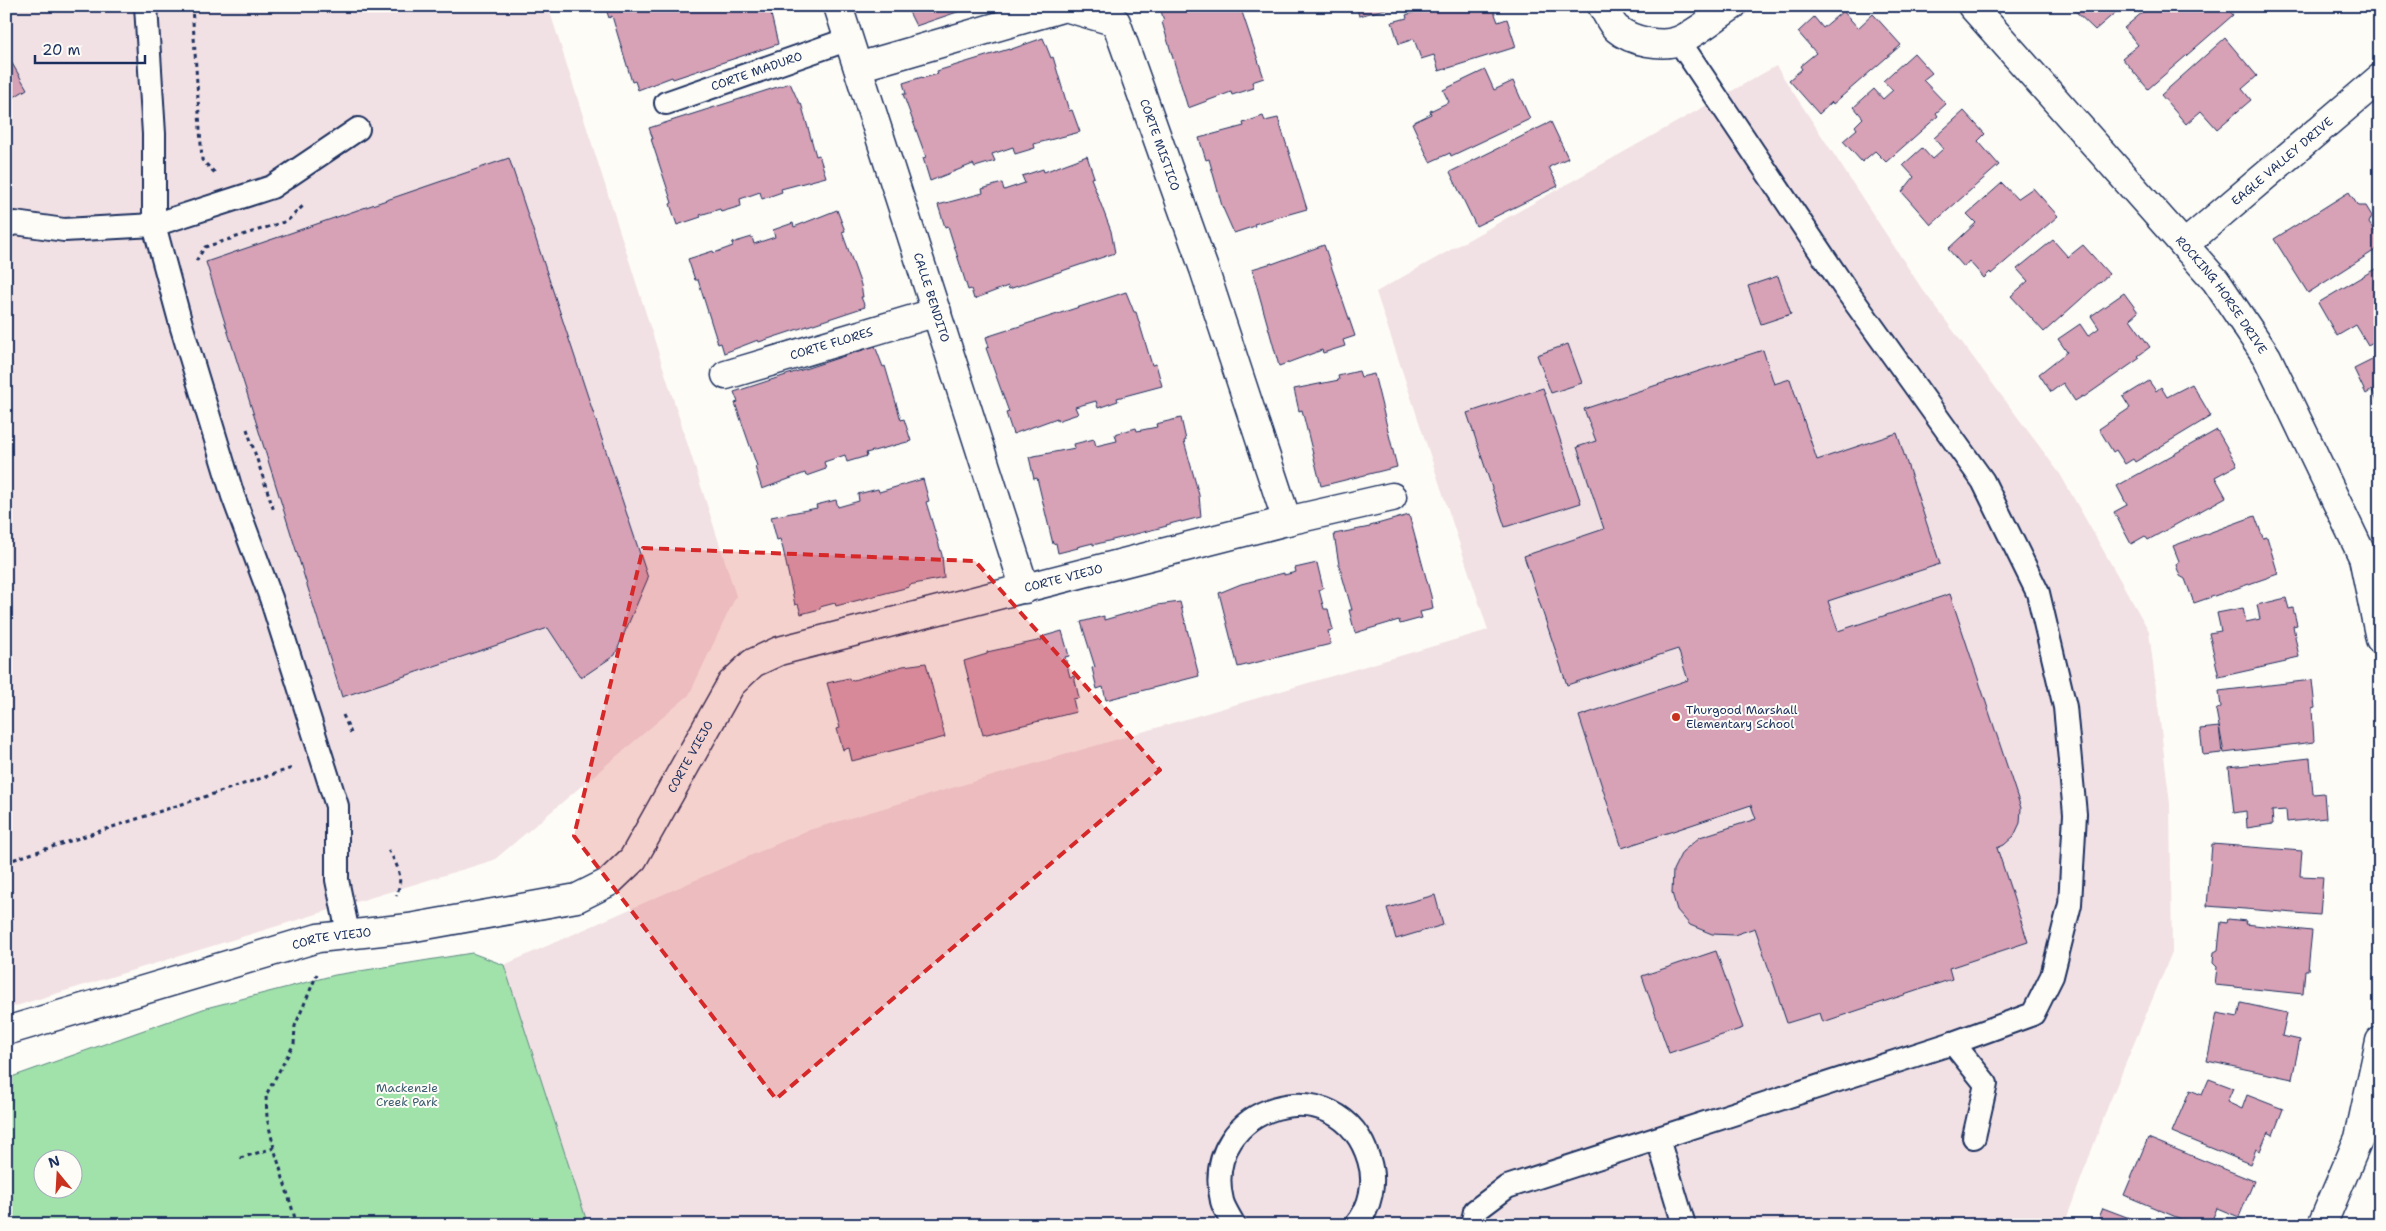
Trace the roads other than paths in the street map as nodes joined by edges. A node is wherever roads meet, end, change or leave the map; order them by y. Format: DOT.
graph roads {
  1 [pos="146,6"];
  2 [pos="838,6"];
  3 [pos="1602,6"];
  4 [pos="1732,6"];
  5 [pos="1972,6"];
  6 [pos="849,39"];
  7 [pos="1679,41"];
  8 [pos="858,67"];
  9 [pos="2380,78"];
  10 [pos="666,104"];
  11 [pos="358,130"];
  12 [pos="154,225"];
  13 [pos="6,226"];
  14 [pos="2184,245"];
  15 [pos="937,312"];
  16 [pos="726,375"];
  17 [pos="1392,497"];
  18 [pos="1287,521"];
  19 [pos="1025,589"];
  20 [pos="2380,639"];
  21 [pos="348,933"];
  22 [pos="6,1031"];
  23 [pos="2380,1041"];
  24 [pos="1953,1043"];
  25 [pos="1974,1137"];
  26 [pos="1658,1139"];
  27 [pos="2369,1141"];
  28 [pos="1234,1225"];
  29 [pos="1356,1225"];
  30 [pos="1472,1225"];
  31 [pos="1684,1225"];
  32 [pos="2322,1225"];
  1 -- 12 [label="lane"];
  2 -- 6 [label="street, CALLE BENDITO"];
  3 -- 7 [label="street"];
  4 -- 7 [label="street"];
  5 -- 14 [label="street, ROCKING HORSE DRIVE"];
  6 -- 8 [label="street, CALLE BENDITO"];
  6 -- 10 [label="lane, CORTE MADURO"];
  7 -- 24 [label="lane"];
  8 -- 15 [label="street, CALLE BENDITO"];
  8 -- 18 [label="street, CORTE MISTICO"];
  9 -- 14 [label="street, EAGLE VALLEY DRIVE"];
  11 -- 12 [label="lane"];
  12 -- 13 [label="lane"];
  12 -- 21 [label="lane"];
  14 -- 20 [label="street, ROCKING HORSE DRIVE"];
  15 -- 16 [label="street, CORTE FLORES"];
  15 -- 19 [label="street, CALLE BENDITO"];
  17 -- 18 [label="street, CORTE VIEJO"];
  18 -- 19 [label="street, CORTE VIEJO"];
  19 -- 21 [label="street, CORTE VIEJO"];
  21 -- 22 [label="street, CORTE VIEJO"];
  23 -- 27 [label="street"];
  24 -- 25 [label="lane"];
  24 -- 26 [label="lane"];
  26 -- 30 [label="lane"];
  26 -- 31 [label="lane"];
  27 -- 32 [label="street"];
  28 -- 29 [label="lane"];
}
